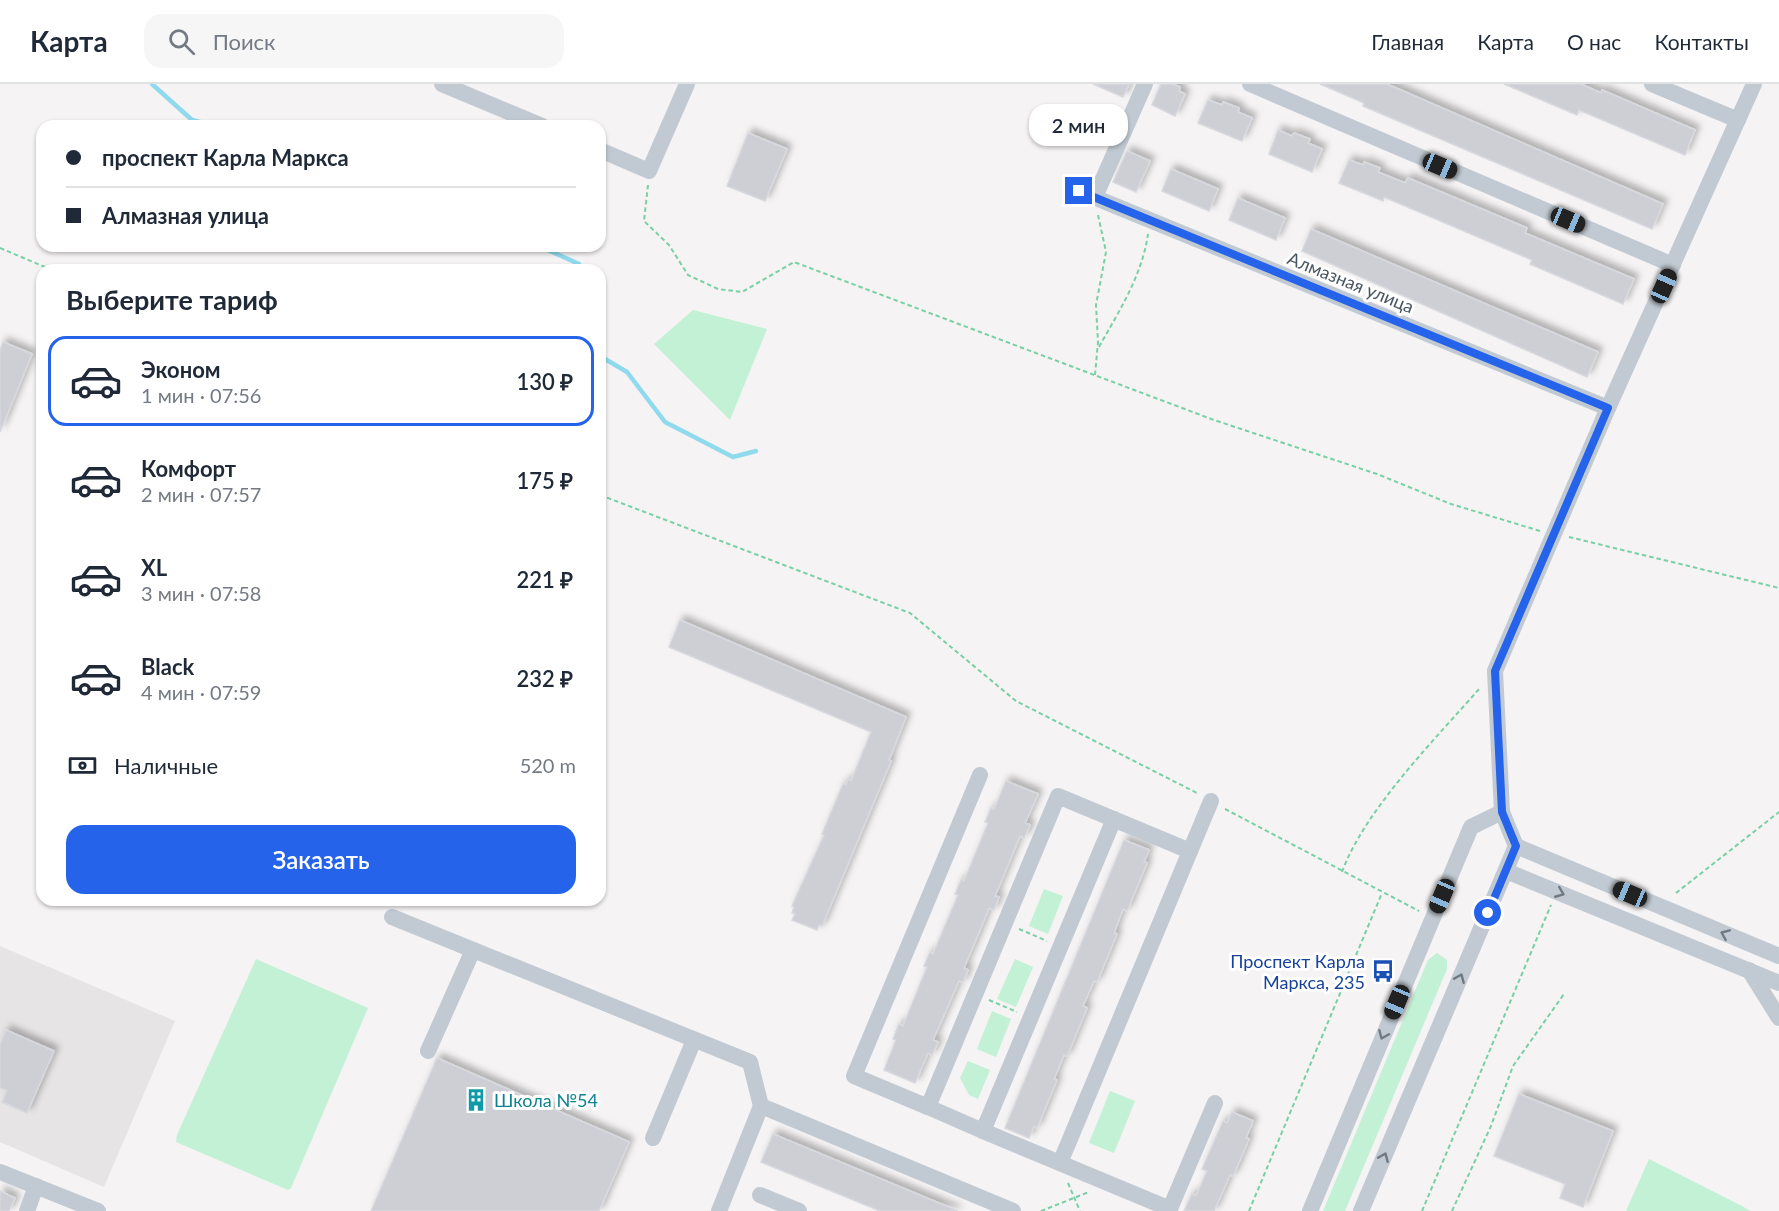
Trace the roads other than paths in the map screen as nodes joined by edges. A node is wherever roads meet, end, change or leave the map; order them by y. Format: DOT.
graph roads {
  1 [pos="442,84"];
  2 [pos="687,84"];
  3 [pos="1145,84"];
  4 [pos="1250,84"];
  5 [pos="1652,84"];
  6 [pos="1754,84"];
  7 [pos="528,120"];
  8 [pos="1738,120"];
  9 [pos="606,153"];
  10 [pos="1673,265"];
  11 [pos="1608,408"];
  12 [pos="980,775"];
  13 [pos="1211,801"];
  14 [pos="1502,812"];
  15 [pos="1114,819"];
  16 [pos="1516,846"];
  17 [pos="1190,851"];
  18 [pos="1506,871"];
  19 [pos="392,917"];
  20 [pos="473,950"];
  21 [pos="1779,957"];
  22 [pos="1749,970"];
  23 [pos="1779,983"];
  24 [pos="1779,1018"];
  25 [pos="694,1040"];
  26 [pos="428,1051"];
  27 [pos="1215,1103"];
  28 [pos="761,1106"];
  29 [pos="928,1107"];
  30 [pos="983,1131"];
  31 [pos="652,1138"];
  32 [pos="1060,1163"];
  33 [pos="0,1172"];
  34 [pos="36,1186"];
  35 [pos="760,1195"];
  36 [pos="94,1210"];
  37 [pos="1169,1210"];
  38 [pos="27,1211"];
  39 [pos="719,1211"];
  40 [pos="799,1211"];
  41 [pos="1013,1211"];
  42 [pos="1310,1211"];
  43 [pos="1361,1211"];
  1 -- 7 [label="street"];
  2 -- 9 [label="street"];
  3 -- 11 [label="street, Алмазная улица"];
  4 -- 10 [label="street"];
  5 -- 8 [label="street"];
  6 -- 8 [label="street"];
  8 -- 10 [label="street"];
  10 -- 11 [label="street"];
  11 -- 14 [label="street"];
  12 -- 29 [label="street"];
  13 -- 17 [label="street"];
  14 -- 16 [label="street"];
  14 -- 42 [label="street, one-way"];
  15 -- 17 [label="street"];
  15 -- 29 [label="street"];
  15 -- 30 [label="street"];
  16 -- 18 [label="street"];
  21 -- 16 [label="street, one-way"];
  17 -- 32 [label="street"];
  18 -- 22 [label="street, one-way"];
  43 -- 18 [label="street, one-way"];
  19 -- 20 [label="street"];
  20 -- 25 [label="street"];
  20 -- 26 [label="street"];
  22 -- 23 [label="street"];
  22 -- 24 [label="street"];
  25 -- 28 [label="street"];
  25 -- 31 [label="street"];
  27 -- 37 [label="street"];
  28 -- 39 [label="street"];
  28 -- 41 [label="street"];
  29 -- 30 [label="street"];
  30 -- 32 [label="street"];
  32 -- 37 [label="street"];
  33 -- 34 [label="street"];
  34 -- 36 [label="street"];
  34 -- 38 [label="street"];
  35 -- 40 [label="street"];
}
